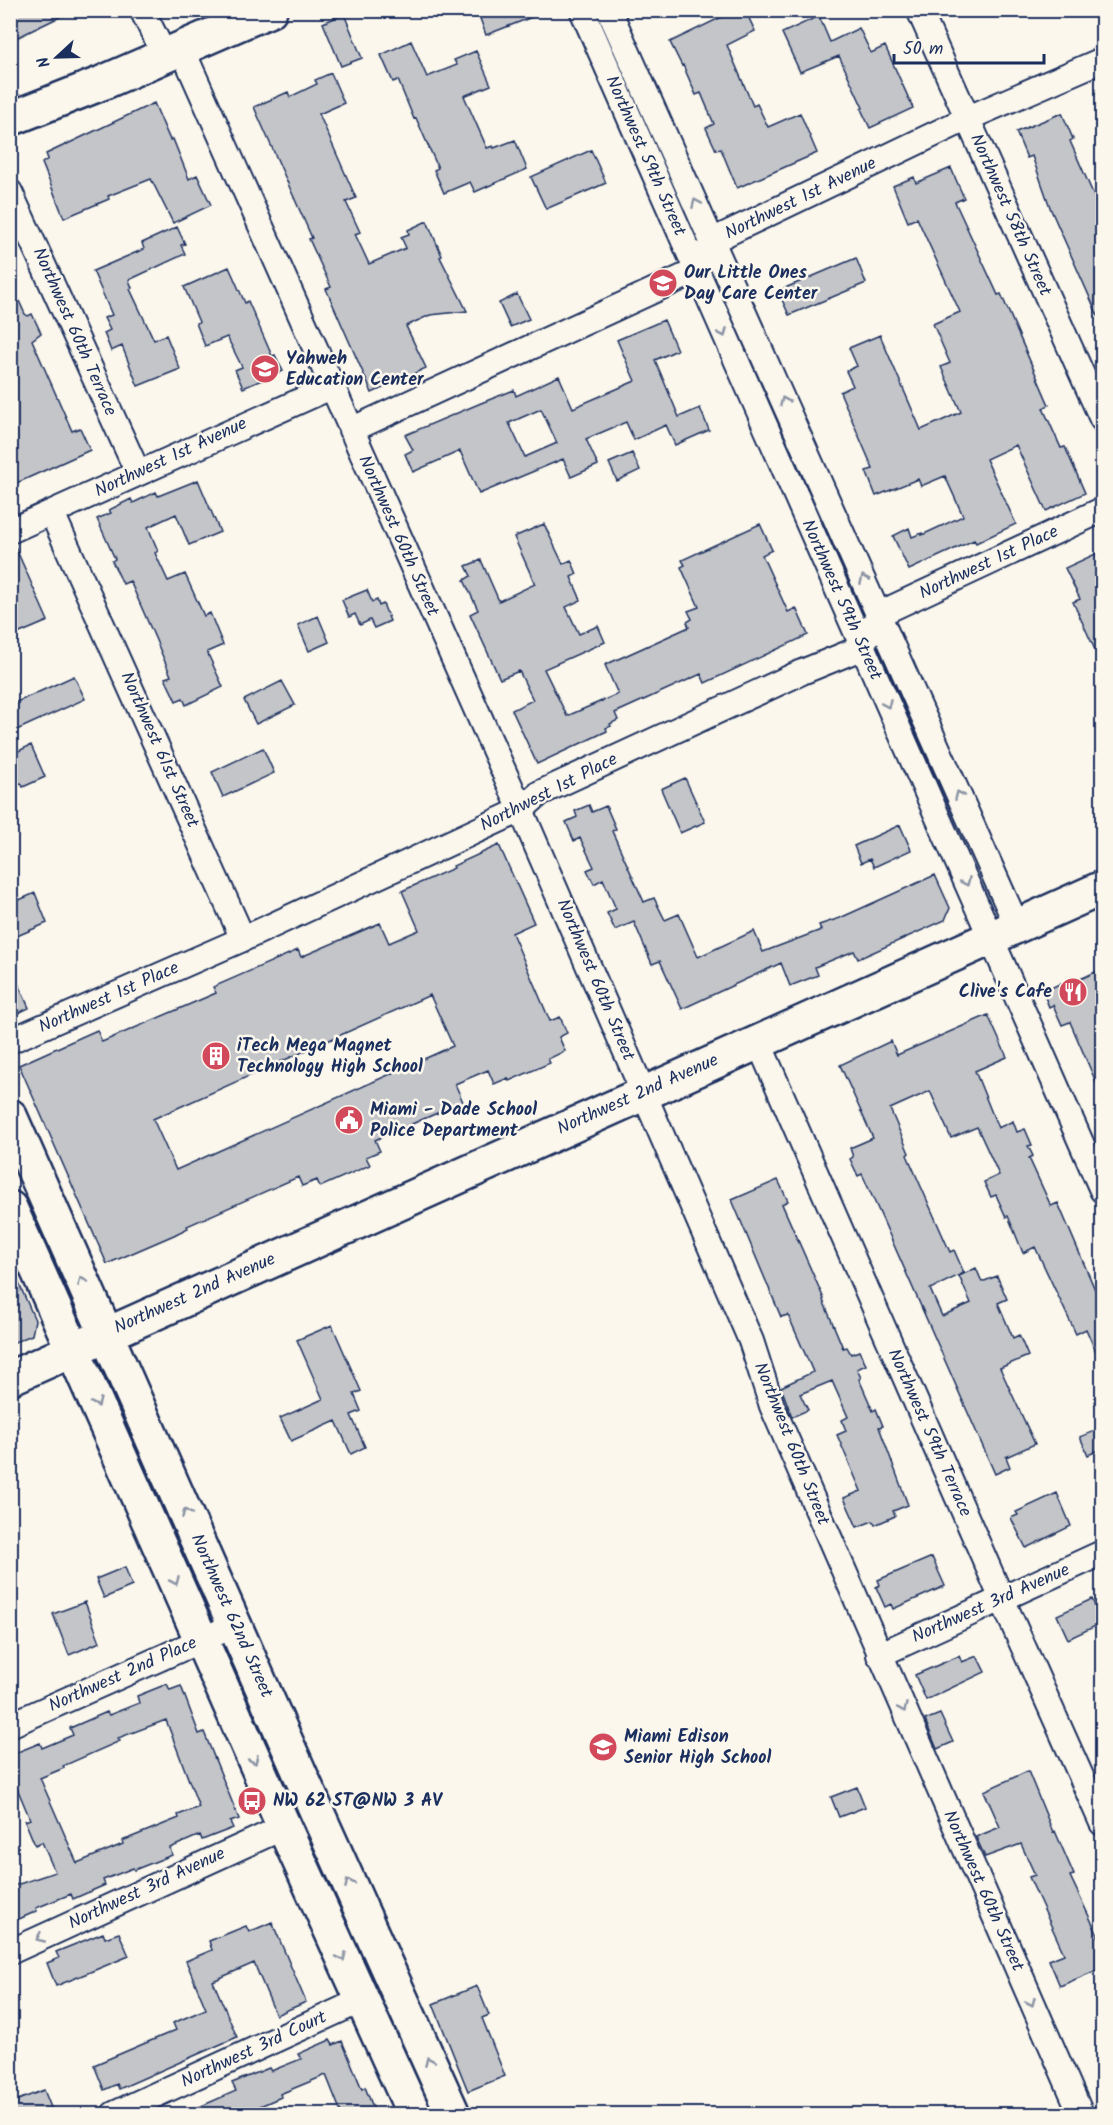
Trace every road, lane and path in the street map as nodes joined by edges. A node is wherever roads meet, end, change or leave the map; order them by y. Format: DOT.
graph roads {
  1 [pos="142,10"];
  2 [pos="270,10"];
  3 [pos="582,10"];
  4 [pos="609,10"];
  5 [pos="919,10"];
  6 [pos="174,52"];
  7 [pos="1102,60"];
  8 [pos="10,119"];
  9 [pos="966,119"];
  10 [pos="10,192"];
  11 [pos="713,241"];
  12 [pos="696,271"];
  13 [pos="331,387"];
  14 [pos="1102,419"];
  15 [pos="351,430"];
  16 [pos="138,472"];
  17 [pos="1102,510"];
  18 [pos="52,513"];
  19 [pos="10,531"];
  20 [pos="879,614"];
  21 [pos="861,648"];
  22 [pos="521,810"];
  23 [pos="1102,888"];
  24 [pos="1004,932"];
  25 [pos="243,939"];
  26 [pos="10,1041"];
  27 [pos="758,1041"];
  28 [pos="643,1093"];
  29 [pos="10,1116"];
  30 [pos="1102,1190"];
  31 [pos="10,1208"];
  32 [pos="106,1334"];
  33 [pos="73,1349"];
  34 [pos="10,1378"];
  35 [pos="1102,1553"];
  36 [pos="1002,1599"];
  37 [pos="235,1625"];
  38 [pos="201,1640"];
  39 [pos="879,1655"];
  40 [pos="10,1725"];
  41 [pos="1102,1823"];
  42 [pos="284,1827"];
  43 [pos="10,1952"];
  44 [pos="362,2000"];
  45 [pos="114,2115"];
  46 [pos="414,2115"];
  47 [pos="453,2115"];
  48 [pos="1081,2115"];
  1 -- 6 [label="street, Northwest 60th Street"];
  2 -- 6 [label="main road"];
  3 -- 12 [label="street, Northwest 59th Street"];
  11 -- 4 [label="street, Northwest 59th Street, one-way"];
  5 -- 9 [label="street, Northwest 58th Street"];
  6 -- 8 [label="main road"];
  6 -- 13 [label="street, Northwest 60th Street"];
  7 -- 9 [label="street, Northwest 1st Avenue"];
  9 -- 11 [label="street, Northwest 1st Avenue"];
  9 -- 14 [label="street, Northwest 58th Street"];
  10 -- 16 [label="street, Northwest 60th Terrace"];
  11 -- 12 [label="street, Northwest 1st Avenue"];
  20 -- 11 [label="street, Northwest 59th Street, one-way"];
  12 -- 15 [label="street"];
  12 -- 21 [label="street, Northwest 59th Street, one-way"];
  13 -- 15 [label="street, Northwest 60th Street"];
  13 -- 16 [label="street, Northwest 1st Avenue"];
  15 -- 22 [label="street, Northwest 60th Street"];
  16 -- 18 [label="street, Northwest 1st Avenue"];
  17 -- 20 [label="street, Northwest 1st Place"];
  18 -- 19 [label="street, Northwest 1st Avenue"];
  18 -- 25 [label="street, Northwest 61st Street"];
  20 -- 21 [label="street"];
  24 -- 20 [label="street, Northwest 59th Street, one-way"];
  21 -- 22 [label="street, Northwest 1st Place"];
  21 -- 24 [label="street, Northwest 59th Street, one-way"];
  22 -- 25 [label="street, Northwest 1st Place"];
  22 -- 28 [label="street, Northwest 60th Street"];
  23 -- 24 [label="main road, Northwest 2nd Avenue"];
  24 -- 27 [label="main road, Northwest 2nd Avenue"];
  24 -- 30 [label="street, Northwest 59th Street"];
  25 -- 26 [label="street, Northwest 1st Place"];
  27 -- 28 [label="main road, Northwest 2nd Avenue"];
  27 -- 36 [label="street, Northwest 59th Terrace"];
  28 -- 32 [label="main road, Northwest 2nd Avenue"];
  28 -- 39 [label="street, Northwest 60th Street"];
  32 -- 29 [label="main road, Northwest 62nd Street, one-way"];
  31 -- 33 [label="main road, Northwest 62nd Street"];
  32 -- 33 [label="main road, Northwest 2nd Avenue"];
  37 -- 32 [label="main road, Northwest 62nd Street, one-way"];
  33 -- 34 [label="main road, Northwest 2nd Avenue"];
  33 -- 38 [label="main road, Northwest 62nd Street, one-way"];
  35 -- 36 [label="street, Northwest 3rd Avenue"];
  36 -- 39 [label="street, Northwest 3rd Avenue"];
  36 -- 41 [label="street, Northwest 59th Terrace"];
  37 -- 38 [label="street, Northwest 2nd Place"];
  47 -- 37 [label="main road, Northwest 62nd Street, one-way"];
  38 -- 40 [label="street, Northwest 2nd Place"];
  38 -- 42 [label="main road, Northwest 62nd Street, one-way"];
  39 -- 48 [label="street, Northwest 60th Street, one-way"];
  42 -- 43 [label="street, Northwest 3rd Avenue, one-way"];
  42 -- 44 [label="main road, Northwest 62nd Street, one-way"];
  44 -- 45 [label="street, Northwest 3rd Court"];
  44 -- 46 [label="main road, Northwest 62nd Street"];
}
